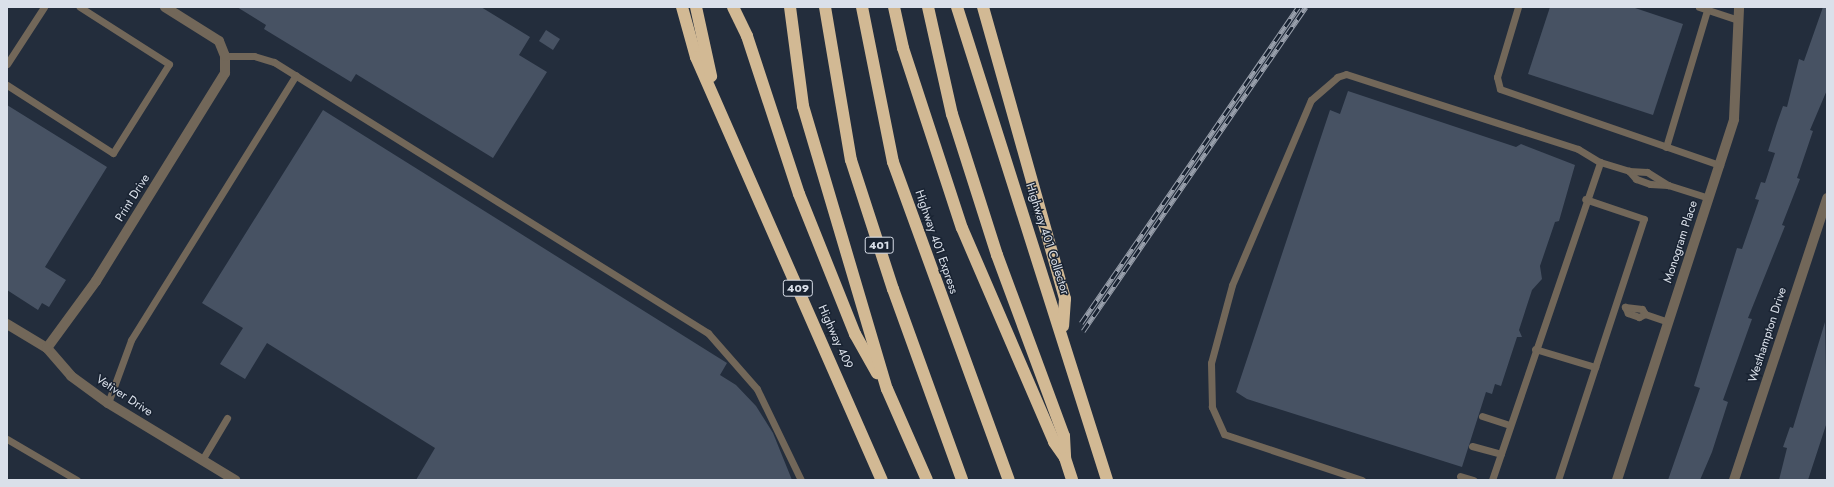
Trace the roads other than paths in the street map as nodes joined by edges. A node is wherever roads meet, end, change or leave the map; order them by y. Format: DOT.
graph roads {
  1 [pos="44,7"];
  2 [pos="80,7"];
  3 [pos="165,7"];
  4 [pos="682,7"];
  5 [pos="696,7"];
  6 [pos="733,7"];
  7 [pos="790,7"];
  8 [pos="825,7"];
  9 [pos="862,7"];
  10 [pos="894,7"];
  11 [pos="928,7"];
  12 [pos="957,7"];
  13 [pos="983,7"];
  14 [pos="1518,7"];
  15 [pos="1699,7"];
  16 [pos="1739,7"];
  17 [pos="1707,10"];
  18 [pos="1738,20"];
  19 [pos="225,56"];
  20 [pos="7,64"];
  21 [pos="296,75"];
  22 [pos="7,85"];
  23 [pos="715,95"];
  24 [pos="1666,147"];
  25 [pos="1600,162"];
  26 [pos="1720,165"];
  27 [pos="1709,198"];
  28 [pos="1827,198"];
  29 [pos="1585,199"];
  30 [pos="1616,305"];
  31 [pos="1668,322"];
  32 [pos="7,324"];
  33 [pos="1062,333"];
  34 [pos="47,348"];
  35 [pos="1535,349"];
  36 [pos="1595,367"];
  37 [pos="887,389"];
  38 [pos="108,403"];
  39 [pos="1482,416"];
  40 [pos="227,418"];
  41 [pos="1510,425"];
  42 [pos="7,438"];
  43 [pos="1472,446"];
  44 [pos="1501,454"];
  45 [pos="1065,458"];
  46 [pos="202,460"];
  47 [pos="1460,476"];
  48 [pos="77,480"];
  49 [pos="235,480"];
  50 [pos="800,480"];
  51 [pos="882,480"];
  52 [pos="927,480"];
  53 [pos="962,480"];
  54 [pos="1009,480"];
  55 [pos="1072,480"];
  56 [pos="1107,480"];
  57 [pos="1362,480"];
  58 [pos="1473,480"];
  59 [pos="1492,480"];
  60 [pos="1558,480"];
  61 [pos="1617,480"];
  62 [pos="1734,480"];
  1 -- 20 [label="lane"];
  2 -- 22 [label="lane"];
  3 -- 19 [label="street"];
  4 -- 23 [label="highway"];
  5 -- 23 [label="highway"];
  6 -- 37 [label="highway"];
  7 -- 37 [label="highway, 401"];
  8 -- 53 [label="highway, 401"];
  9 -- 54 [label="highway, Highway 401 Express"];
  10 -- 45 [label="highway"];
  11 -- 45 [label="highway"];
  12 -- 33 [label="highway, Highway 401 Collector"];
  13 -- 33 [label="highway"];
  14 -- 24 [label="lane"];
  15 -- 17 [label="lane"];
  16 -- 18 [label="street, Monogram Place"];
  17 -- 18 [label="lane"];
  17 -- 24 [label="lane"];
  18 -- 26 [label="street, Monogram Place"];
  19 -- 21 [label="lane"];
  19 -- 34 [label="street, Print Drive"];
  21 -- 38 [label="lane"];
  21 -- 50 [label="lane"];
  23 -- 51 [label="highway, Highway 409 / 409"];
  24 -- 26 [label="lane"];
  25 -- 27 [label="lane"];
  25 -- 29 [label="lane"];
  25 -- 57 [label="lane"];
  26 -- 27 [label="street, Monogram Place"];
  27 -- 31 [label="street, Monogram Place"];
  28 -- 62 [label="street, Westhampton Drive"];
  29 -- 30 [label="lane"];
  29 -- 35 [label="lane"];
  30 -- 31 [label="lane"];
  30 -- 36 [label="lane"];
  31 -- 61 [label="street, Monogram Place"];
  32 -- 34 [label="street, Vetiver Drive"];
  33 -- 56 [label="highway, Highway 401 Collector"];
  34 -- 38 [label="street, Vetiver Drive"];
  35 -- 36 [label="lane"];
  35 -- 41 [label="lane"];
  36 -- 60 [label="lane"];
  37 -- 52 [label="highway, 401"];
  38 -- 46 [label="street, Vetiver Drive"];
  39 -- 41 [label="lane"];
  40 -- 46 [label="lane"];
  41 -- 44 [label="lane"];
  42 -- 48 [label="lane"];
  43 -- 44 [label="lane"];
  44 -- 59 [label="lane"];
  45 -- 55 [label="highway"];
  46 -- 49 [label="street, Vetiver Drive"];
  47 -- 58 [label="lane"];
}
